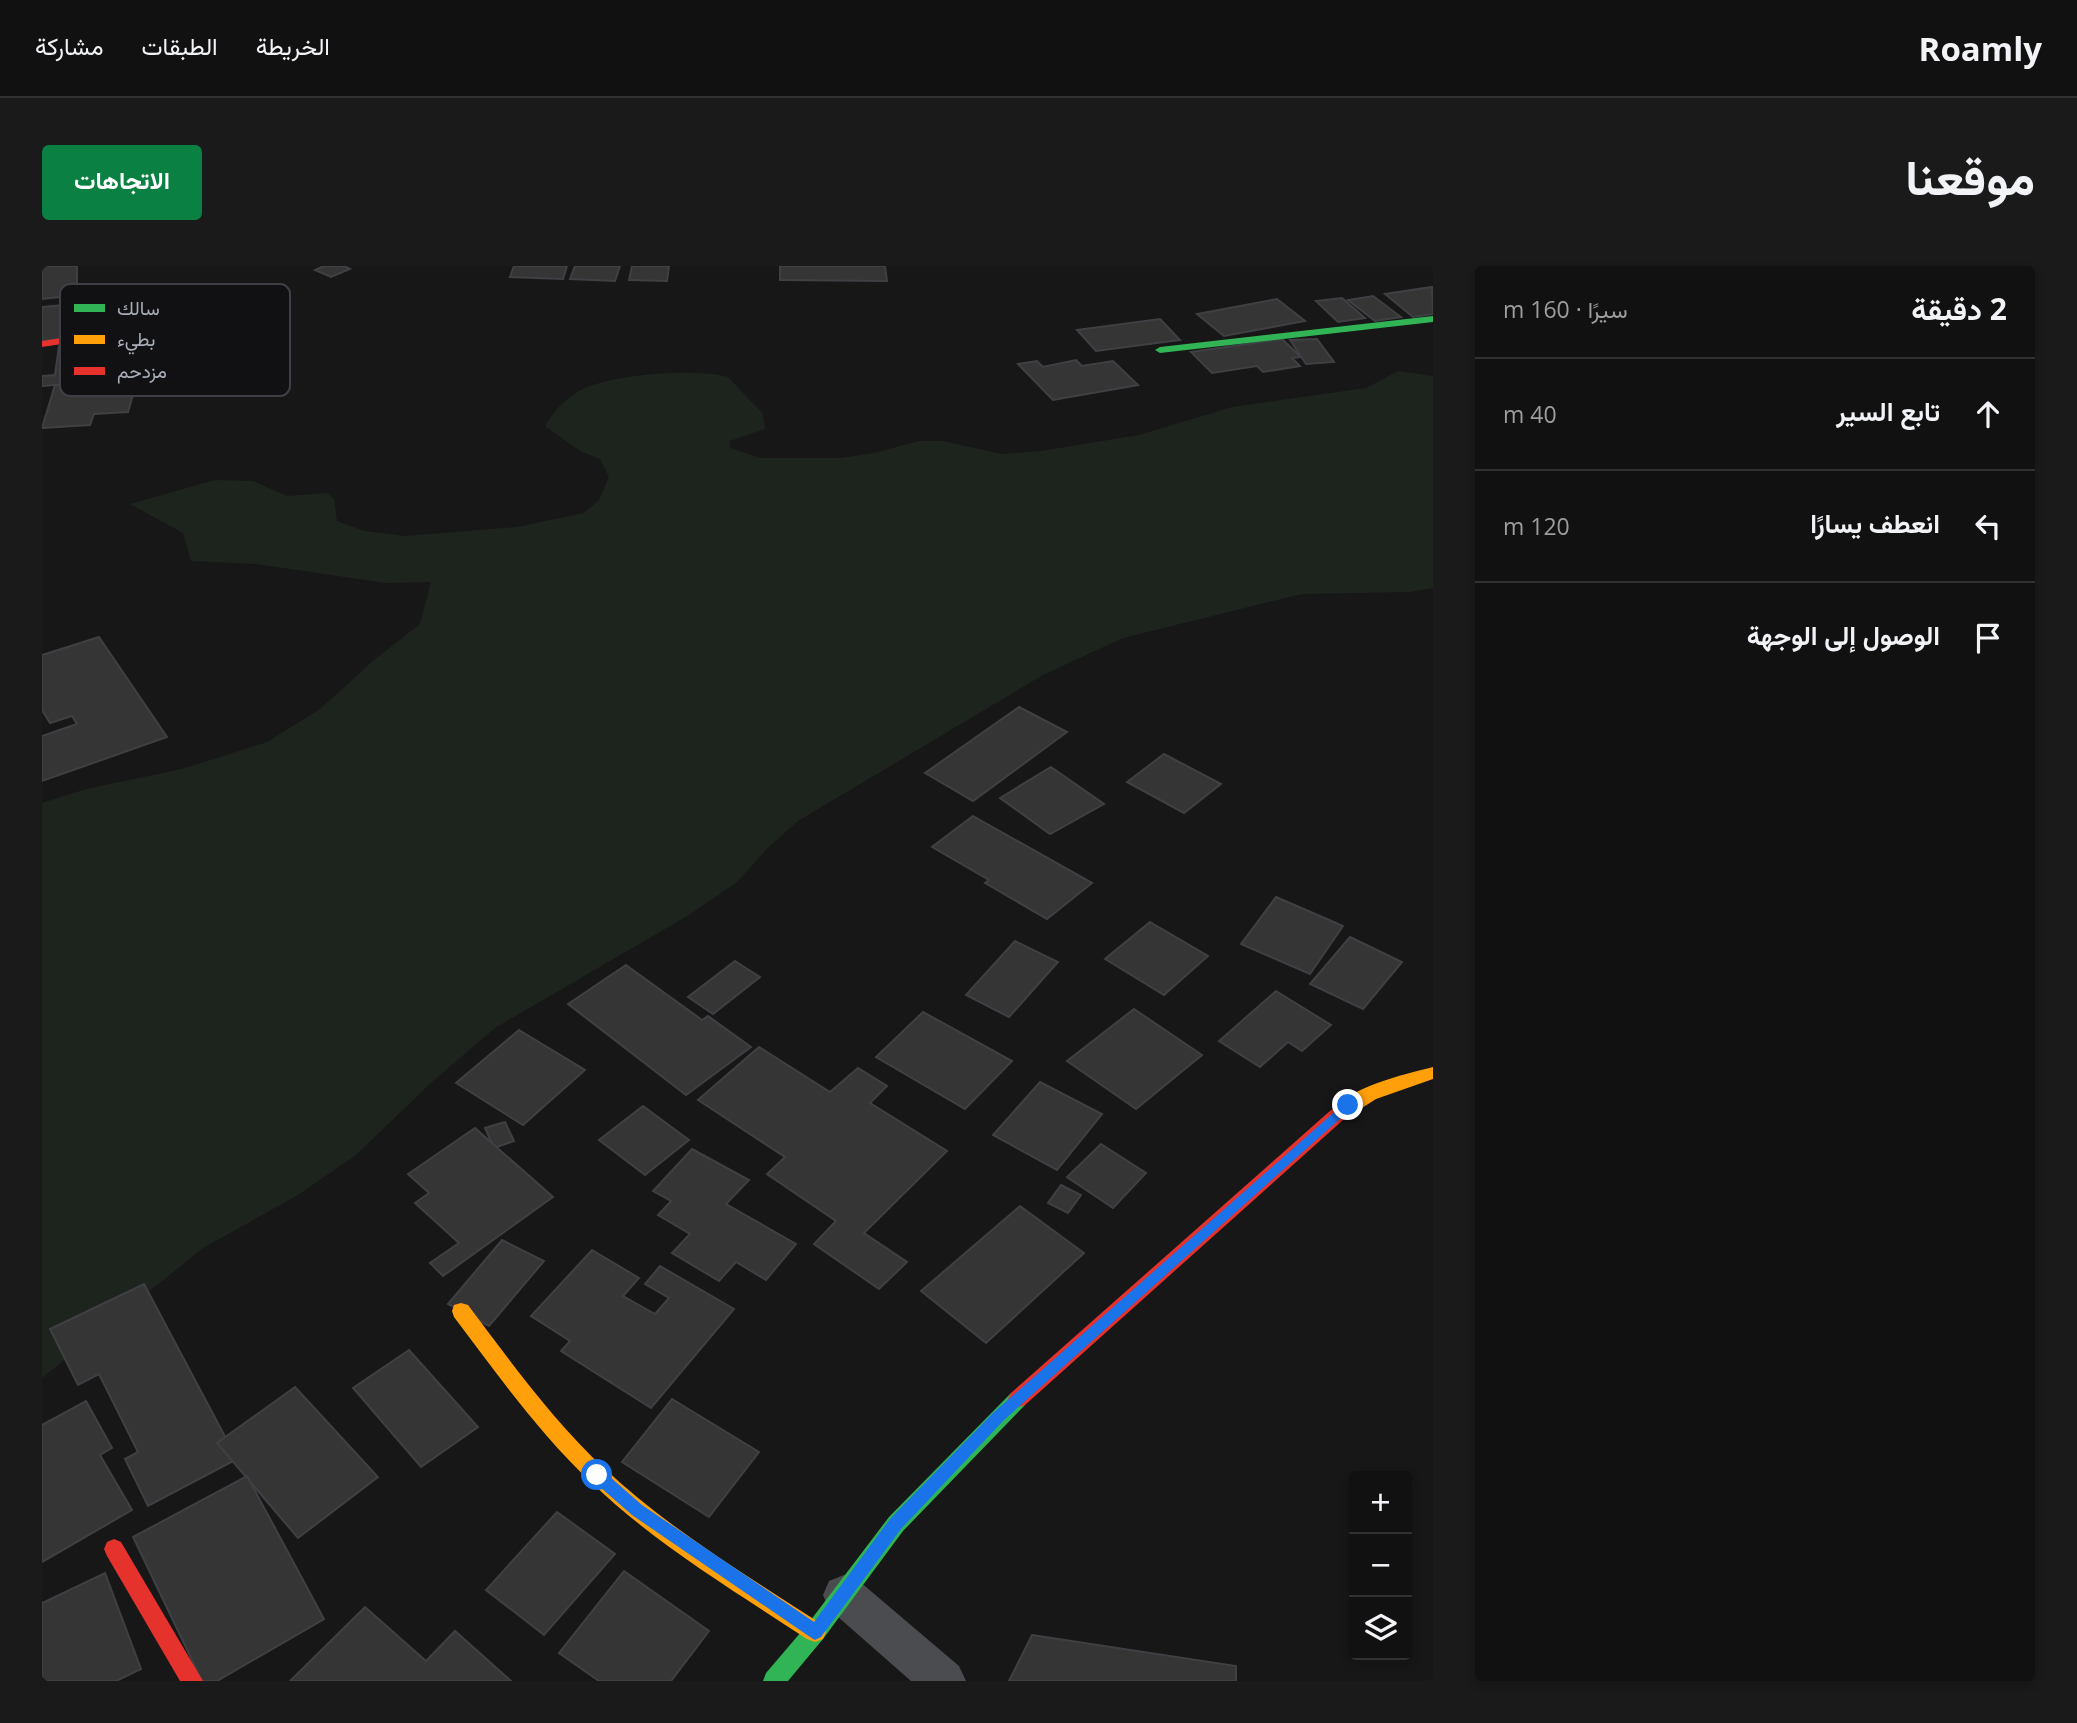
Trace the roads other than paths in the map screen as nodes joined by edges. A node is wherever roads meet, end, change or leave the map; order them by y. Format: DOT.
graph roads {
  1 [pos="1433,319"];
  2 [pos="60,341"];
  3 [pos="42,344"];
  4 [pos="1160,350"];
  5 [pos="1433,1073"];
  6 [pos="461,1311"];
  7 [pos="114,1549"];
  8 [pos="844,1595"];
  9 [pos="815,1632"];
  10 [pos="192,1681"];
  11 [pos="774,1681"];
  12 [pos="944,1681"];
  1 -- 4 [label="street"];
  2 -- 3 [label="street"];
  5 -- 8 [label="street"];
  6 -- 9 [label="street"];
  7 -- 10 [label="street"];
  8 -- 9 [label="street"];
  8 -- 12 [label="street"];
  9 -- 11 [label="street"];
}
